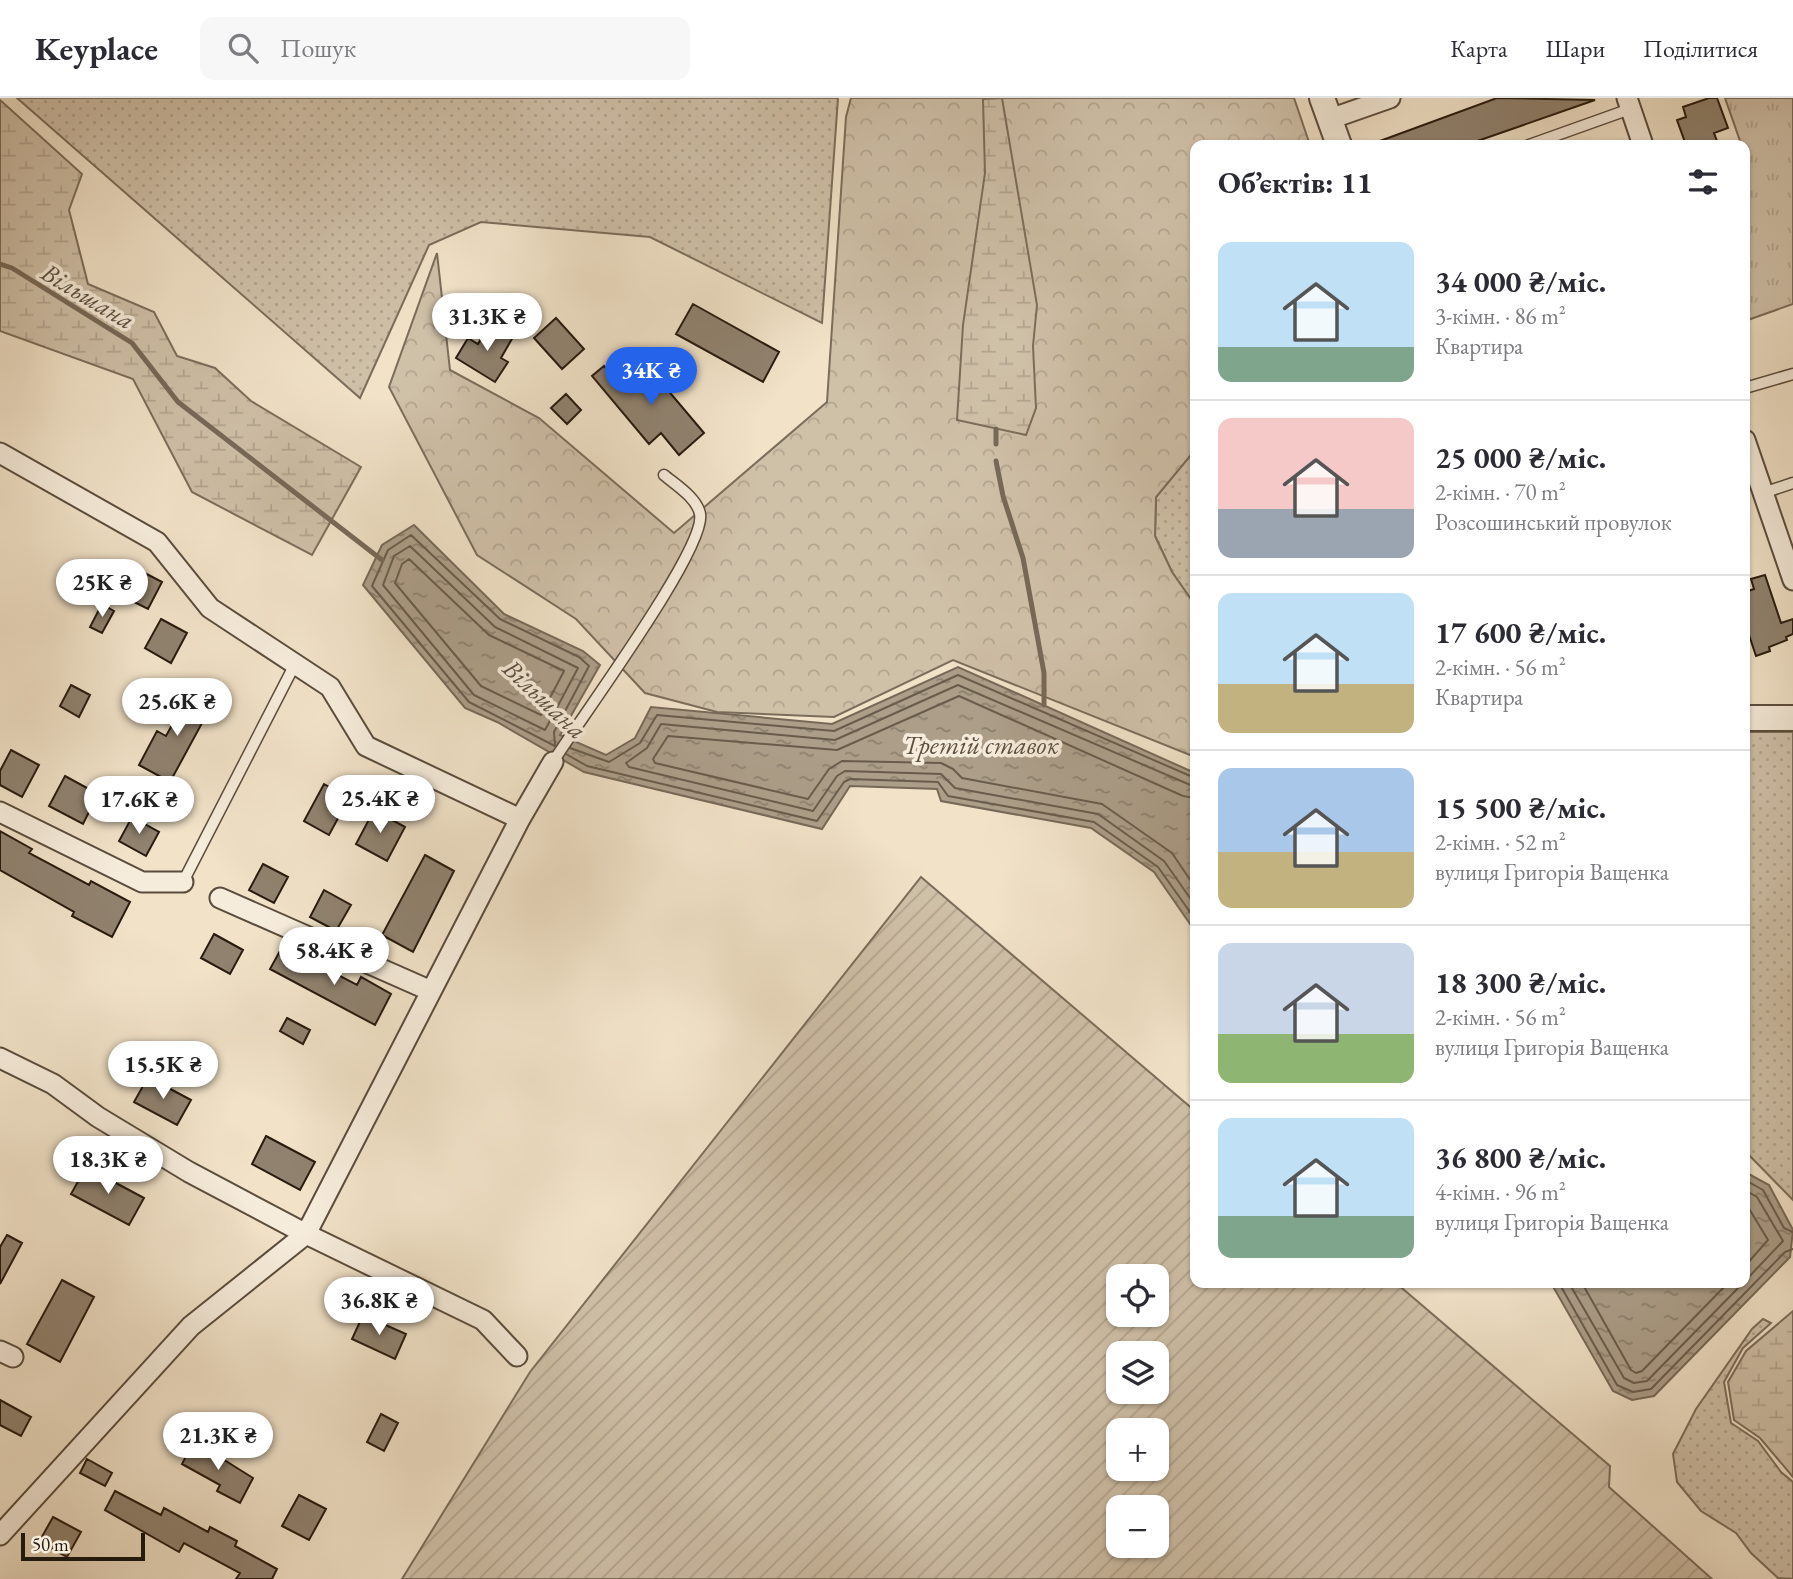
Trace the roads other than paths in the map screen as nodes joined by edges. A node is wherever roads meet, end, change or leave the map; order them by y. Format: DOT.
graph roads {
  1 [pos="1390,98"];
  2 [pos="1628,103"];
  3 [pos="1326,109"];
  4 [pos="1337,140"];
  5 [pos="1541,140"];
  6 [pos="1641,140"];
  7 [pos="1793,373"];
  8 [pos="1750,386"];
  9 [pos="0,453"];
  10 [pos="1750,455"];
  11 [pos="664,475"];
  12 [pos="1793,482"];
  13 [pos="1763,493"];
  14 [pos="1793,580"];
  15 [pos="295,664"];
  16 [pos="1750,718"];
  17 [pos="1793,718"];
  18 [pos="553,762"];
  19 [pos="0,813"];
  20 [pos="520,819"];
  21 [pos="183,882"];
  22 [pos="220,898"];
  23 [pos="430,991"];
  24 [pos="0,1058"];
  25 [pos="306,1234"];
  26 [pos="517,1356"];
  27 [pos="0,1535"];
  1 -- 3 [label="street"];
  2 -- 5 [label="lane"];
  2 -- 6 [label="street"];
  3 -- 4 [label="street"];
  7 -- 8 [label="lane"];
  9 -- 15 [label="street"];
  10 -- 13 [label="street"];
  11 -- 18 [label="lane"];
  12 -- 13 [label="lane"];
  13 -- 14 [label="street"];
  15 -- 20 [label="street"];
  15 -- 21 [label="lane"];
  16 -- 17 [label="street"];
  18 -- 20 [label="street"];
  19 -- 21 [label="street"];
  20 -- 23 [label="street"];
  22 -- 23 [label="street"];
  23 -- 25 [label="street"];
  24 -- 25 [label="street"];
  25 -- 26 [label="street"];
  25 -- 27 [label="street"];
}
